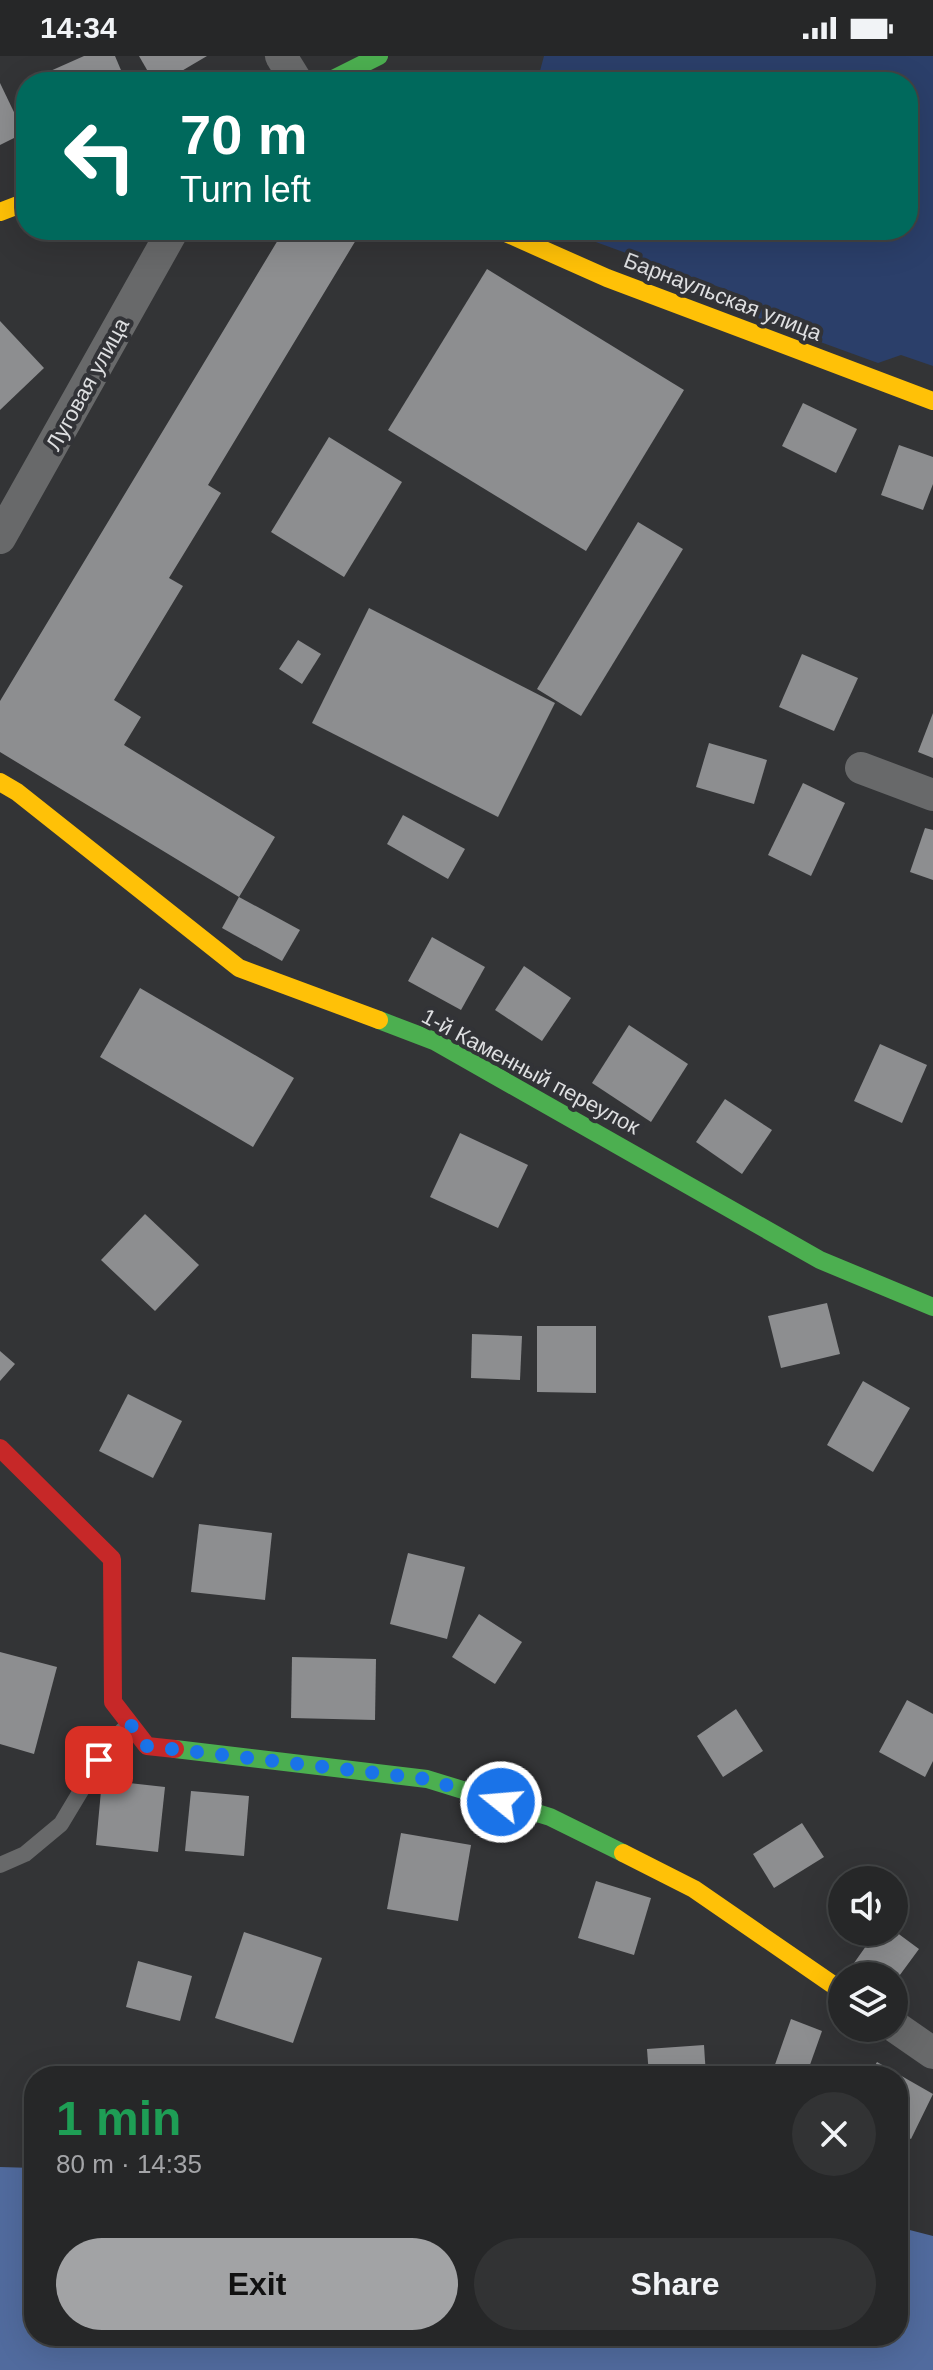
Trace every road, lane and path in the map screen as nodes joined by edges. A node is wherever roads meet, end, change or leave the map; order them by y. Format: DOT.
graph roads {
  1 [pos="379,56"];
  2 [pos="347,72"];
  3 [pos="167,240"];
  4 [pos="522,240"];
  5 [pos="933,401"];
  6 [pos="0,538"];
  7 [pos="861,768"];
  8 [pos="0,782"];
  9 [pos="933,795"];
  10 [pos="933,1307"];
  11 [pos="0,1448"];
  12 [pos="130,1724"];
  13 [pos="0,1865"];
  14 [pos="828,1981"];
  15 [pos="908,2036"];
  16 [pos="933,2053"];
  1 -- 2 [label="street"];
  3 -- 6 [label="street, Луговая улица"];
  4 -- 5 [label="street, Барнаульская улица"];
  7 -- 9 [label="street"];
  8 -- 10 [label="street, 1-й Каменный переулок"];
  11 -- 12 [label="street"];
  12 -- 13 [label="lane"];
  12 -- 14 [label="street"];
  15 -- 16 [label="street"];
}
